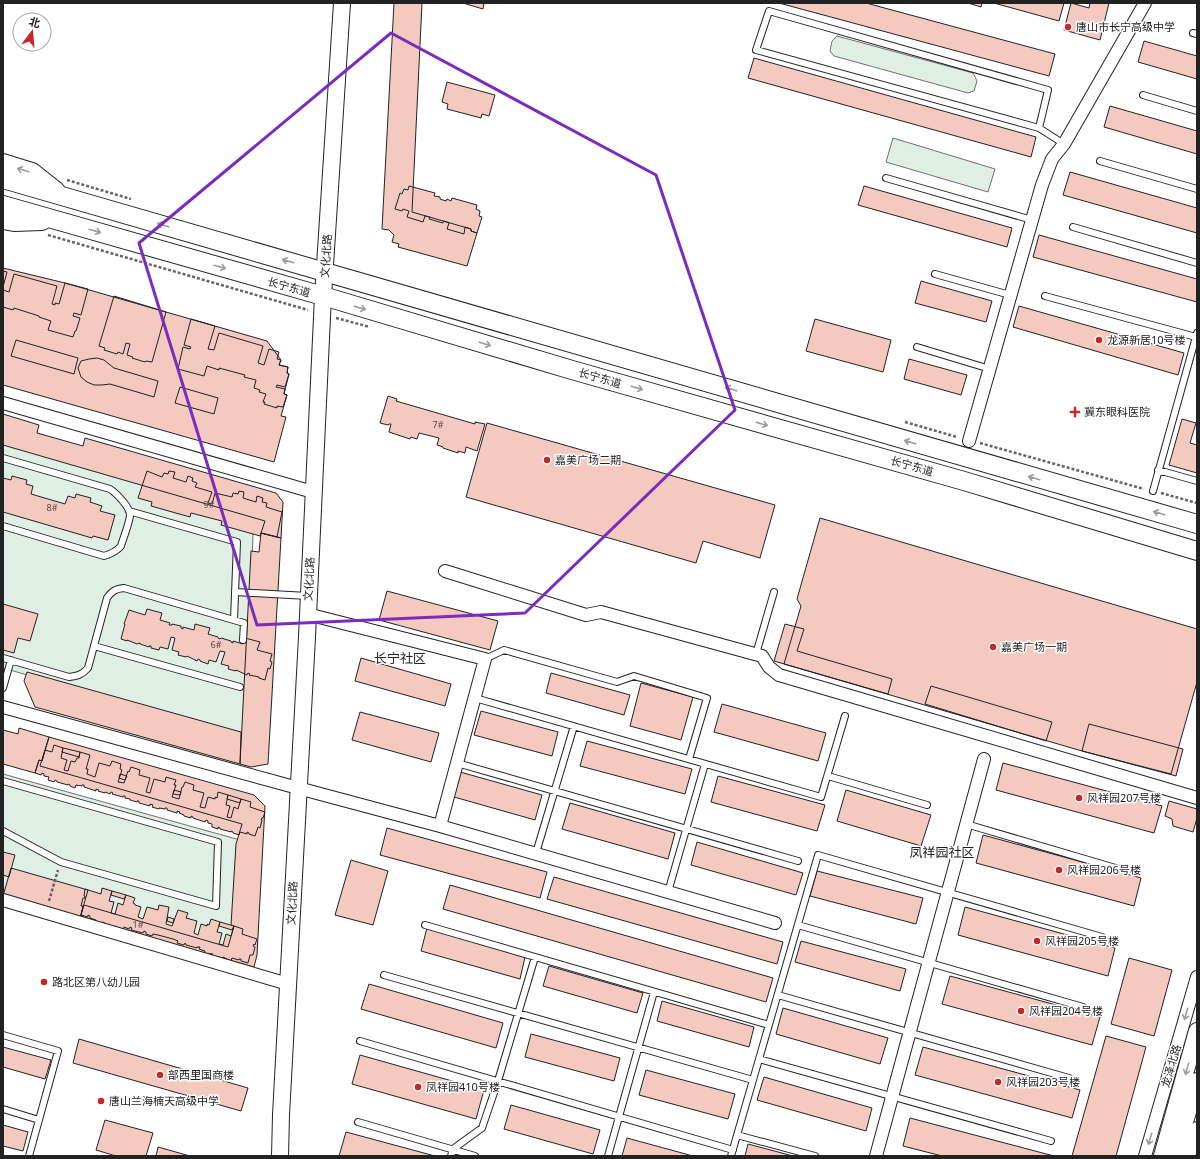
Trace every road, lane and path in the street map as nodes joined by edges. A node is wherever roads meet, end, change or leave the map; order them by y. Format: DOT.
graph roads {
  1 [pos="342,3"];
  2 [pos="1146,3"];
  3 [pos="1143,95"];
  4 [pos="1197,111"];
  5 [pos="1039,128"];
  6 [pos="1064,144"];
  7 [pos="1100,162"];
  8 [pos="3,163"];
  9 [pos="886,178"];
  10 [pos="3,179"];
  11 [pos="63,179"];
  12 [pos="1197,189"];
  13 [pos="63,196"];
  14 [pos="138,201"];
  15 [pos="3,205"];
  16 [pos="3,220"];
  17 [pos="57,220"];
  18 [pos="1032,220"];
  19 [pos="1073,227"];
  20 [pos="1197,263"];
  21 [pos="325,272"];
  22 [pos="935,274"];
  23 [pos="1010,295"];
  24 [pos="323,296"];
  25 [pos="1045,296"];
  26 [pos="1196,335"];
  27 [pos="917,347"];
  28 [pos="990,369"];
  29 [pos="3,402"];
  30 [pos="901,421"];
  31 [pos="969,441"];
  32 [pos="3,458"];
  33 [pos="1158,470"];
  34 [pos="1197,481"];
  35 [pos="1152,491"];
  36 [pos="313,492"];
  37 [pos="1197,503"];
  38 [pos="129,511"];
  39 [pos="1197,524"];
  40 [pos="3,526"];
  41 [pos="1197,551"];
  42 [pos="445,571"];
  43 [pos="235,592"];
  44 [pos="774,592"];
  45 [pos="308,596"];
  46 [pos="307,614"];
  47 [pos="234,620"];
  48 [pos="243,640"];
  49 [pos="94,646"];
  50 [pos="756,654"];
  51 [pos="3,658"];
  52 [pos="485,659"];
  53 [pos="11,660"];
  54 [pos="3,688"];
  55 [pos="240,688"];
  56 [pos="475,698"];
  57 [pos="3,707"];
  58 [pos="845,716"];
  59 [pos="574,726"];
  60 [pos="689,759"];
  61 [pos="984,759"];
  62 [pos="457,763"];
  63 [pos="705,764"];
  64 [pos="828,776"];
  65 [pos="3,781"];
  66 [pos="298,788"];
  67 [pos="555,790"];
  68 [pos="1197,798"];
  69 [pos="927,805"];
  70 [pos="966,824"];
  71 [pos="440,826"];
  72 [pos="687,829"];
  73 [pos="3,831"];
  74 [pos="536,853"];
  75 [pos="798,861"];
  76 [pos="61,862"];
  77 [pos="1119,869"];
  78 [pos="668,892"];
  79 [pos="948,893"];
  80 [pos="3,900"];
  81 [pos="46,912"];
  82 [pos="775,923"];
  83 [pos="425,925"];
  84 [pos="798,925"];
  85 [pos="1102,937"];
  86 [pos="535,957"];
  87 [pos="929,963"];
  88 [pos="384,975"];
  89 [pos="1197,977"];
  90 [pos="288,984"];
  91 [pos="654,992"];
  92 [pos="778,995"];
  93 [pos="1083,1007"];
  94 [pos="517,1014"];
  95 [pos="769,1024"];
  96 [pos="1197,1031"];
  97 [pos="910,1033"];
  98 [pos="3,1035"];
  99 [pos="360,1041"];
  100 [pos="638,1048"];
  101 [pos="759,1059"];
  102 [pos="1069,1078"];
  103 [pos="753,1080"];
  104 [pos="1197,1081"];
  105 [pos="498,1082"];
  106 [pos="892,1097"];
  107 [pos="3,1110"];
  108 [pos="620,1117"];
  109 [pos="39,1120"];
  110 [pos="358,1122"];
  111 [pos="1197,1128"];
  112 [pos="737,1135"];
  113 [pos="1051,1141"];
  114 [pos="452,1153"];
  115 [pos="732,1153"];
  116 [pos="29,1156"];
  117 [pos="280,1156"];
  118 [pos="475,1156"];
  119 [pos="608,1156"];
  120 [pos="815,1156"];
  121 [pos="876,1156"];
  122 [pos="1145,1156"];
  123 [pos="1162,1156"];
  124 [pos="1175,1156"];
  125 [pos="1189,1156"];
  1 -- 21 [label="street, 文化北路"];
  2 -- 6 [label="street"];
  3 -- 4 [label="lane"];
  5 -- 5 [label="lane"];
  5 -- 6 [label="lane"];
  6 -- 18 [label="street"];
  7 -- 12 [label="lane"];
  13 -- 8 [label="main road, one-way"];
  9 -- 18 [label="lane"];
  10 -- 13 [label="main road, 长宁东道"];
  11 -- 14 [label="path"];
  21 -- 13 [label="main road, 长宁东道, one-way"];
  15 -- 17 [label="main road, 长宁东道"];
  16 -- 17 [label="main road"];
  17 -- 24 [label="main road, 长宁东道, one-way"];
  18 -- 23 [label="street"];
  19 -- 20 [label="lane"];
  21 -- 24 [label="street, 文化北路"];
  39 -- 21 [label="main road, 长宁东道, one-way"];
  22 -- 23 [label="lane"];
  23 -- 28 [label="street"];
  24 -- 36 [label="street, 文化北路"];
  24 -- 41 [label="main road, 长宁东道, one-way"];
  25 -- 26 [label="lane"];
  26 -- 33 [label="lane"];
  27 -- 28 [label="lane"];
  28 -- 31 [label="street"];
  29 -- 36 [label="street"];
  30 -- 31 [label="path"];
  31 -- 35 [label="path"];
  32 -- 38 [label="lane"];
  33 -- 34 [label="lane"];
  33 -- 35 [label="lane"];
  35 -- 37 [label="path"];
  36 -- 45 [label="street, 文化北路"];
  38 -- 40 [label="lane"];
  38 -- 43 [label="lane"];
  42 -- 50 [label="street"];
  43 -- 45 [label="lane"];
  43 -- 47 [label="lane"];
  44 -- 50 [label="lane"];
  45 -- 46 [label="street, 文化北路"];
  46 -- 52 [label="street"];
  46 -- 66 [label="street, 文化北路"];
  47 -- 48 [label="lane"];
  47 -- 49 [label="lane"];
  49 -- 53 [label="lane"];
  49 -- 55 [label="lane"];
  50 -- 68 [label="street"];
  51 -- 53 [label="lane"];
  52 -- 56 [label="street"];
  52 -- 60 [label="lane"];
  53 -- 54 [label="lane"];
  56 -- 59 [label="lane"];
  56 -- 62 [label="street"];
  57 -- 66 [label="street"];
  58 -- 64 [label="lane"];
  59 -- 60 [label="lane"];
  59 -- 67 [label="lane"];
  60 -- 63 [label="lane"];
  61 -- 70 [label="street"];
  62 -- 67 [label="lane"];
  62 -- 71 [label="street"];
  63 -- 64 [label="lane"];
  63 -- 72 [label="lane"];
  64 -- 69 [label="lane"];
  65 -- 76 [label="lane"];
  66 -- 71 [label="street"];
  66 -- 90 [label="street, 文化北路"];
  67 -- 72 [label="lane"];
  67 -- 74 [label="lane"];
  70 -- 77 [label="lane"];
  70 -- 79 [label="street"];
  71 -- 74 [label="street"];
  72 -- 75 [label="lane"];
  72 -- 78 [label="lane"];
  73 -- 76 [label="lane"];
  74 -- 78 [label="street"];
  76 -- 81 [label="path"];
  78 -- 82 [label="street"];
  79 -- 84 [label="lane"];
  79 -- 85 [label="lane"];
  79 -- 87 [label="street"];
  80 -- 81 [label="street"];
  81 -- 90 [label="street"];
  83 -- 86 [label="lane"];
  84 -- 87 [label="lane"];
  84 -- 92 [label="lane"];
  86 -- 91 [label="lane"];
  86 -- 94 [label="lane"];
  87 -- 93 [label="lane"];
  87 -- 97 [label="street"];
  88 -- 94 [label="lane"];
  89 -- 122 [label="street, 龙泽北路, one-way"];
  90 -- 117 [label="street, 文化北路"];
  91 -- 95 [label="lane"];
  91 -- 100 [label="lane"];
  92 -- 95 [label="lane"];
  92 -- 97 [label="lane"];
  94 -- 100 [label="lane"];
  94 -- 105 [label="lane"];
  95 -- 101 [label="lane"];
  96 -- 123 [label="street, 龙泽北路, one-way"];
  97 -- 102 [label="lane"];
  97 -- 106 [label="street"];
  98 -- 109 [label="lane"];
  99 -- 105 [label="lane"];
  100 -- 103 [label="lane"];
  100 -- 108 [label="lane"];
  101 -- 103 [label="lane"];
  101 -- 106 [label="lane"];
  103 -- 112 [label="lane"];
  104 -- 124 [label="street"];
  105 -- 108 [label="lane"];
  105 -- 114 [label="lane"];
  106 -- 113 [label="lane"];
  106 -- 121 [label="street"];
  107 -- 109 [label="lane"];
  108 -- 115 [label="lane"];
  108 -- 119 [label="lane"];
  109 -- 116 [label="lane"];
  110 -- 114 [label="lane"];
  111 -- 125 [label="street"];
  112 -- 115 [label="lane"];
  112 -- 120 [label="lane"];
  114 -- 118 [label="lane"];
}
